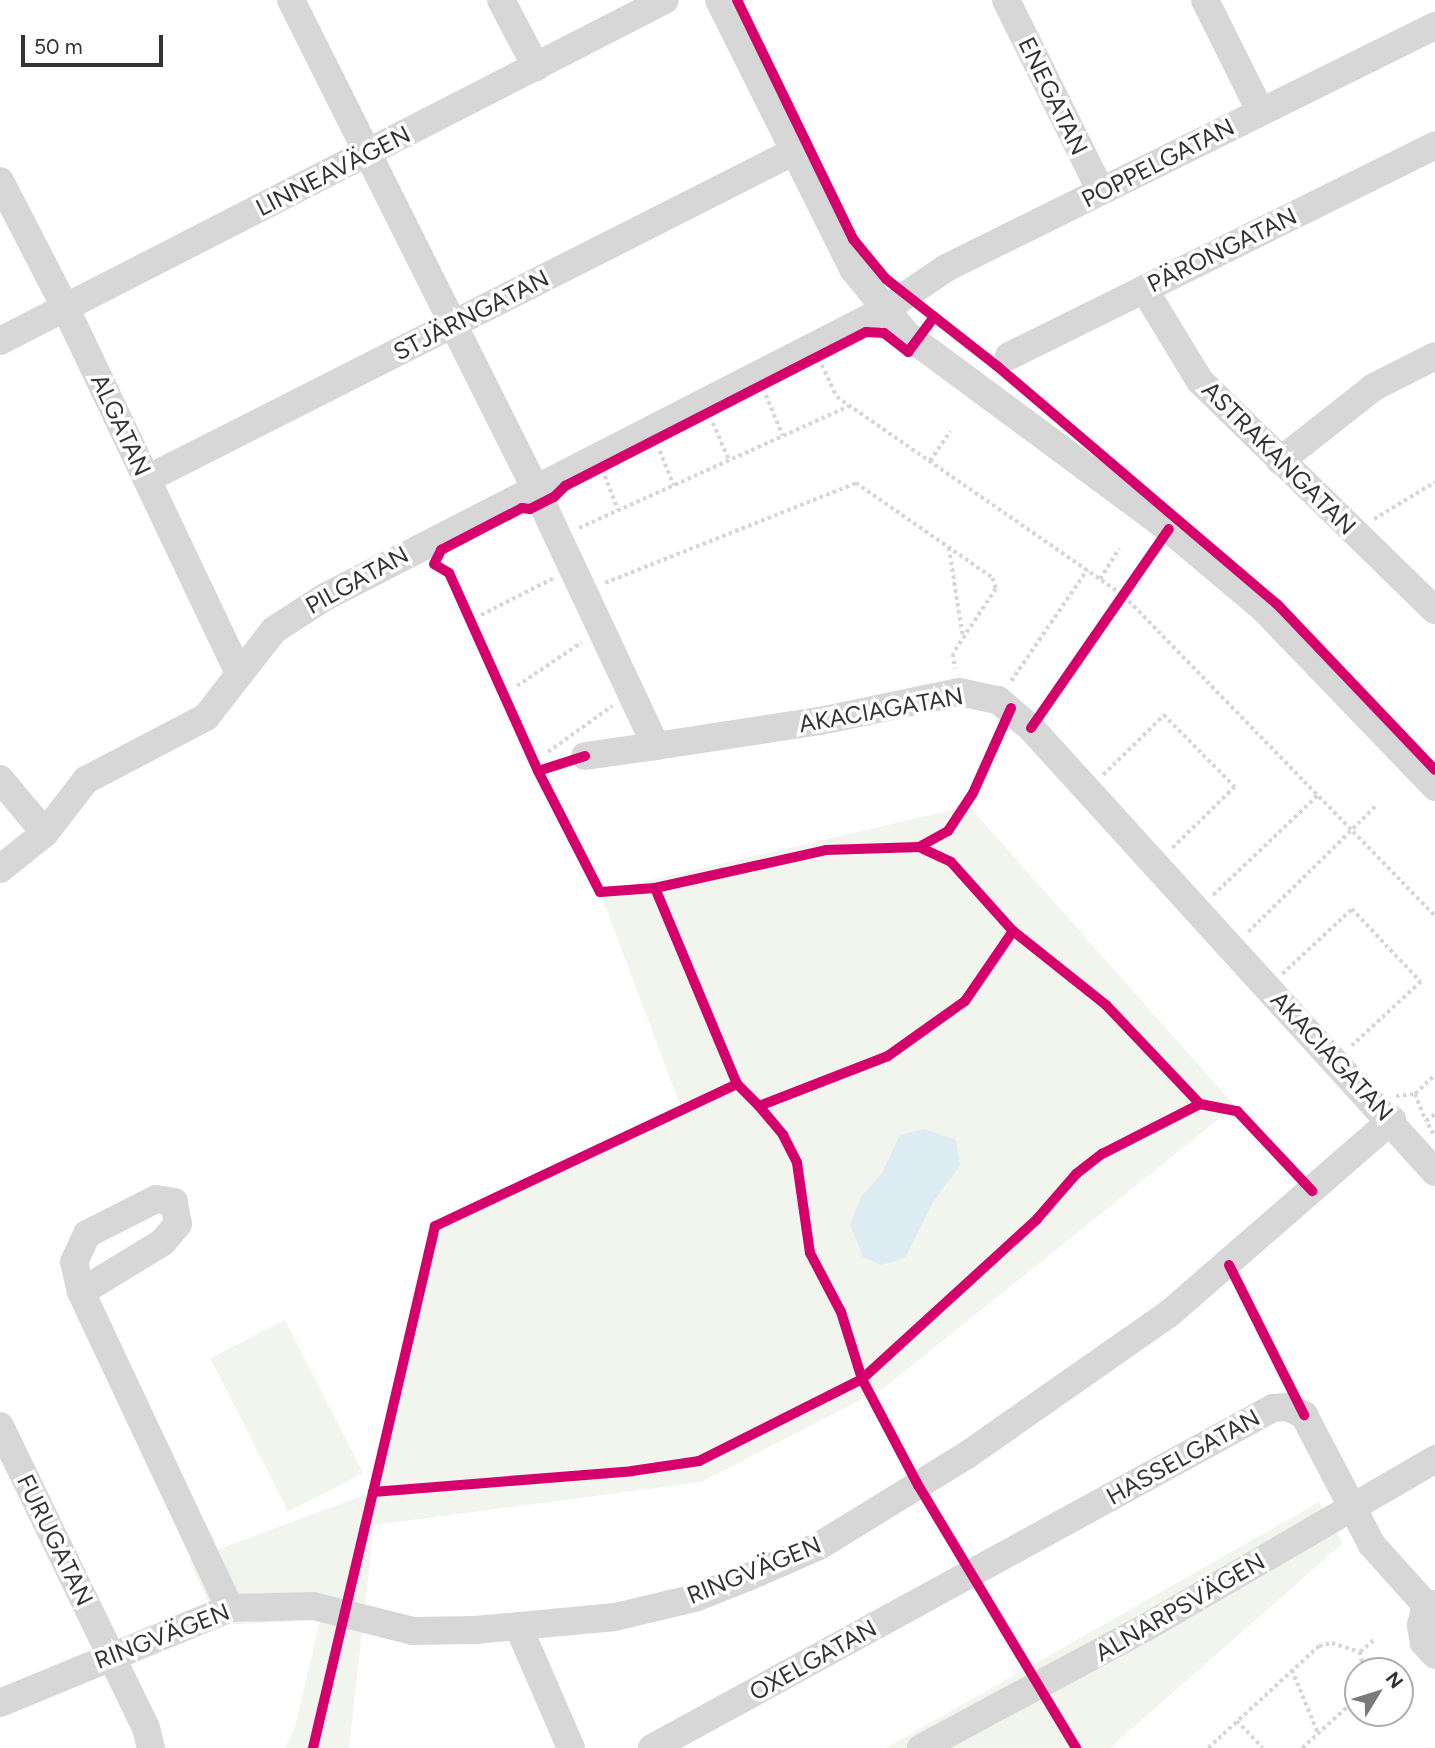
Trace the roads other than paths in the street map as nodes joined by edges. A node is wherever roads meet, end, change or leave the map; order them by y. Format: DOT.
graph roads {
  1 [pos="291,0"];
  2 [pos="500,0"];
  3 [pos="665,0"];
  4 [pos="719,0"];
  5 [pos="1006,0"];
  6 [pos="1205,0"];
  7 [pos="1435,26"];
  8 [pos="536,67"];
  9 [pos="1260,111"];
  10 [pos="1435,145"];
  11 [pos="795,151"];
  12 [pos="366,155"];
  13 [pos="0,181"];
  14 [pos="1101,191"];
  15 [pos="1144,289"];
  16 [pos="65,307"];
  17 [pos="886,309"];
  18 [pos="454,324"];
  19 [pos="0,341"];
  20 [pos="1009,356"];
  21 [pos="1435,356"];
  22 [pos="1280,461"];
  23 [pos="147,480"];
  24 [pos="535,488"];
  25 [pos="1435,610"];
  26 [pos="238,671"];
  27 [pos="656,746"];
  28 [pos="584,756"];
  29 [pos="0,779"];
  30 [pos="1435,787"];
  31 [pos="45,833"];
  32 [pos="0,869"];
  33 [pos="1392,1120"];
  34 [pos="1435,1172"];
  35 [pos="81,1292"];
  36 [pos="0,1426"];
  37 [pos="1435,1459"];
  38 [pos="1350,1508"];
  39 [pos="973,1572"];
  40 [pos="1431,1604"];
  41 [pos="230,1608"];
  42 [pos="518,1626"];
  43 [pos="110,1654"];
  44 [pos="1435,1655"];
  45 [pos="0,1703"];
  46 [pos="151,1748"];
  47 [pos="571,1748"];
  48 [pos="652,1748"];
  49 [pos="921,1748"];
  1 -- 12 [label="street"];
  2 -- 8 [label="street"];
  3 -- 8 [label="street, LINNEAVÄGEN"];
  4 -- 11 [label="street"];
  5 -- 14 [label="street, ENEGATAN"];
  6 -- 9 [label="street"];
  7 -- 9 [label="street, POPPELGATAN"];
  8 -- 12 [label="street, LINNEAVÄGEN"];
  9 -- 14 [label="street, POPPELGATAN"];
  10 -- 15 [label="street, PÄRONGATAN"];
  11 -- 17 [label="street"];
  11 -- 18 [label="street, STJÄRNGATAN"];
  12 -- 16 [label="street, LINNEAVÄGEN"];
  12 -- 18 [label="street"];
  13 -- 16 [label="street, ALGATAN"];
  14 -- 17 [label="street, POPPELGATAN"];
  15 -- 20 [label="street, PÄRONGATAN"];
  15 -- 22 [label="street, ASTRAKANGATAN"];
  16 -- 19 [label="street, LINNEAVÄGEN"];
  16 -- 23 [label="street, ALGATAN"];
  17 -- 24 [label="street, PILGATAN"];
  17 -- 30 [label="street"];
  18 -- 23 [label="street, STJÄRNGATAN"];
  18 -- 24 [label="street"];
  21 -- 22 [label="street"];
  22 -- 25 [label="street, ASTRAKANGATAN"];
  23 -- 26 [label="street, ALGATAN"];
  24 -- 26 [label="street, PILGATAN"];
  24 -- 27 [label="street"];
  26 -- 31 [label="street, PILGATAN"];
  27 -- 28 [label="street, AKACIAGATAN"];
  27 -- 33 [label="street, AKACIAGATAN"];
  29 -- 31 [label="street"];
  31 -- 32 [label="street, PILGATAN"];
  33 -- 34 [label="street, AKACIAGATAN"];
  33 -- 42 [label="street, RINGVÄGEN"];
  35 -- 41 [label="street"];
  36 -- 43 [label="street, FURUGATAN"];
  37 -- 38 [label="street, ALNARPSVÄGEN"];
  38 -- 39 [label="street, HASSELGATAN"];
  38 -- 40 [label="street"];
  38 -- 49 [label="street, ALNARPSVÄGEN"];
  39 -- 48 [label="street, OXELGATAN"];
  40 -- 44 [label="street"];
  41 -- 42 [label="street, RINGVÄGEN"];
  41 -- 43 [label="street, RINGVÄGEN"];
  42 -- 47 [label="street"];
  43 -- 45 [label="street, RINGVÄGEN"];
  43 -- 46 [label="street, FURUGATAN"];
}
